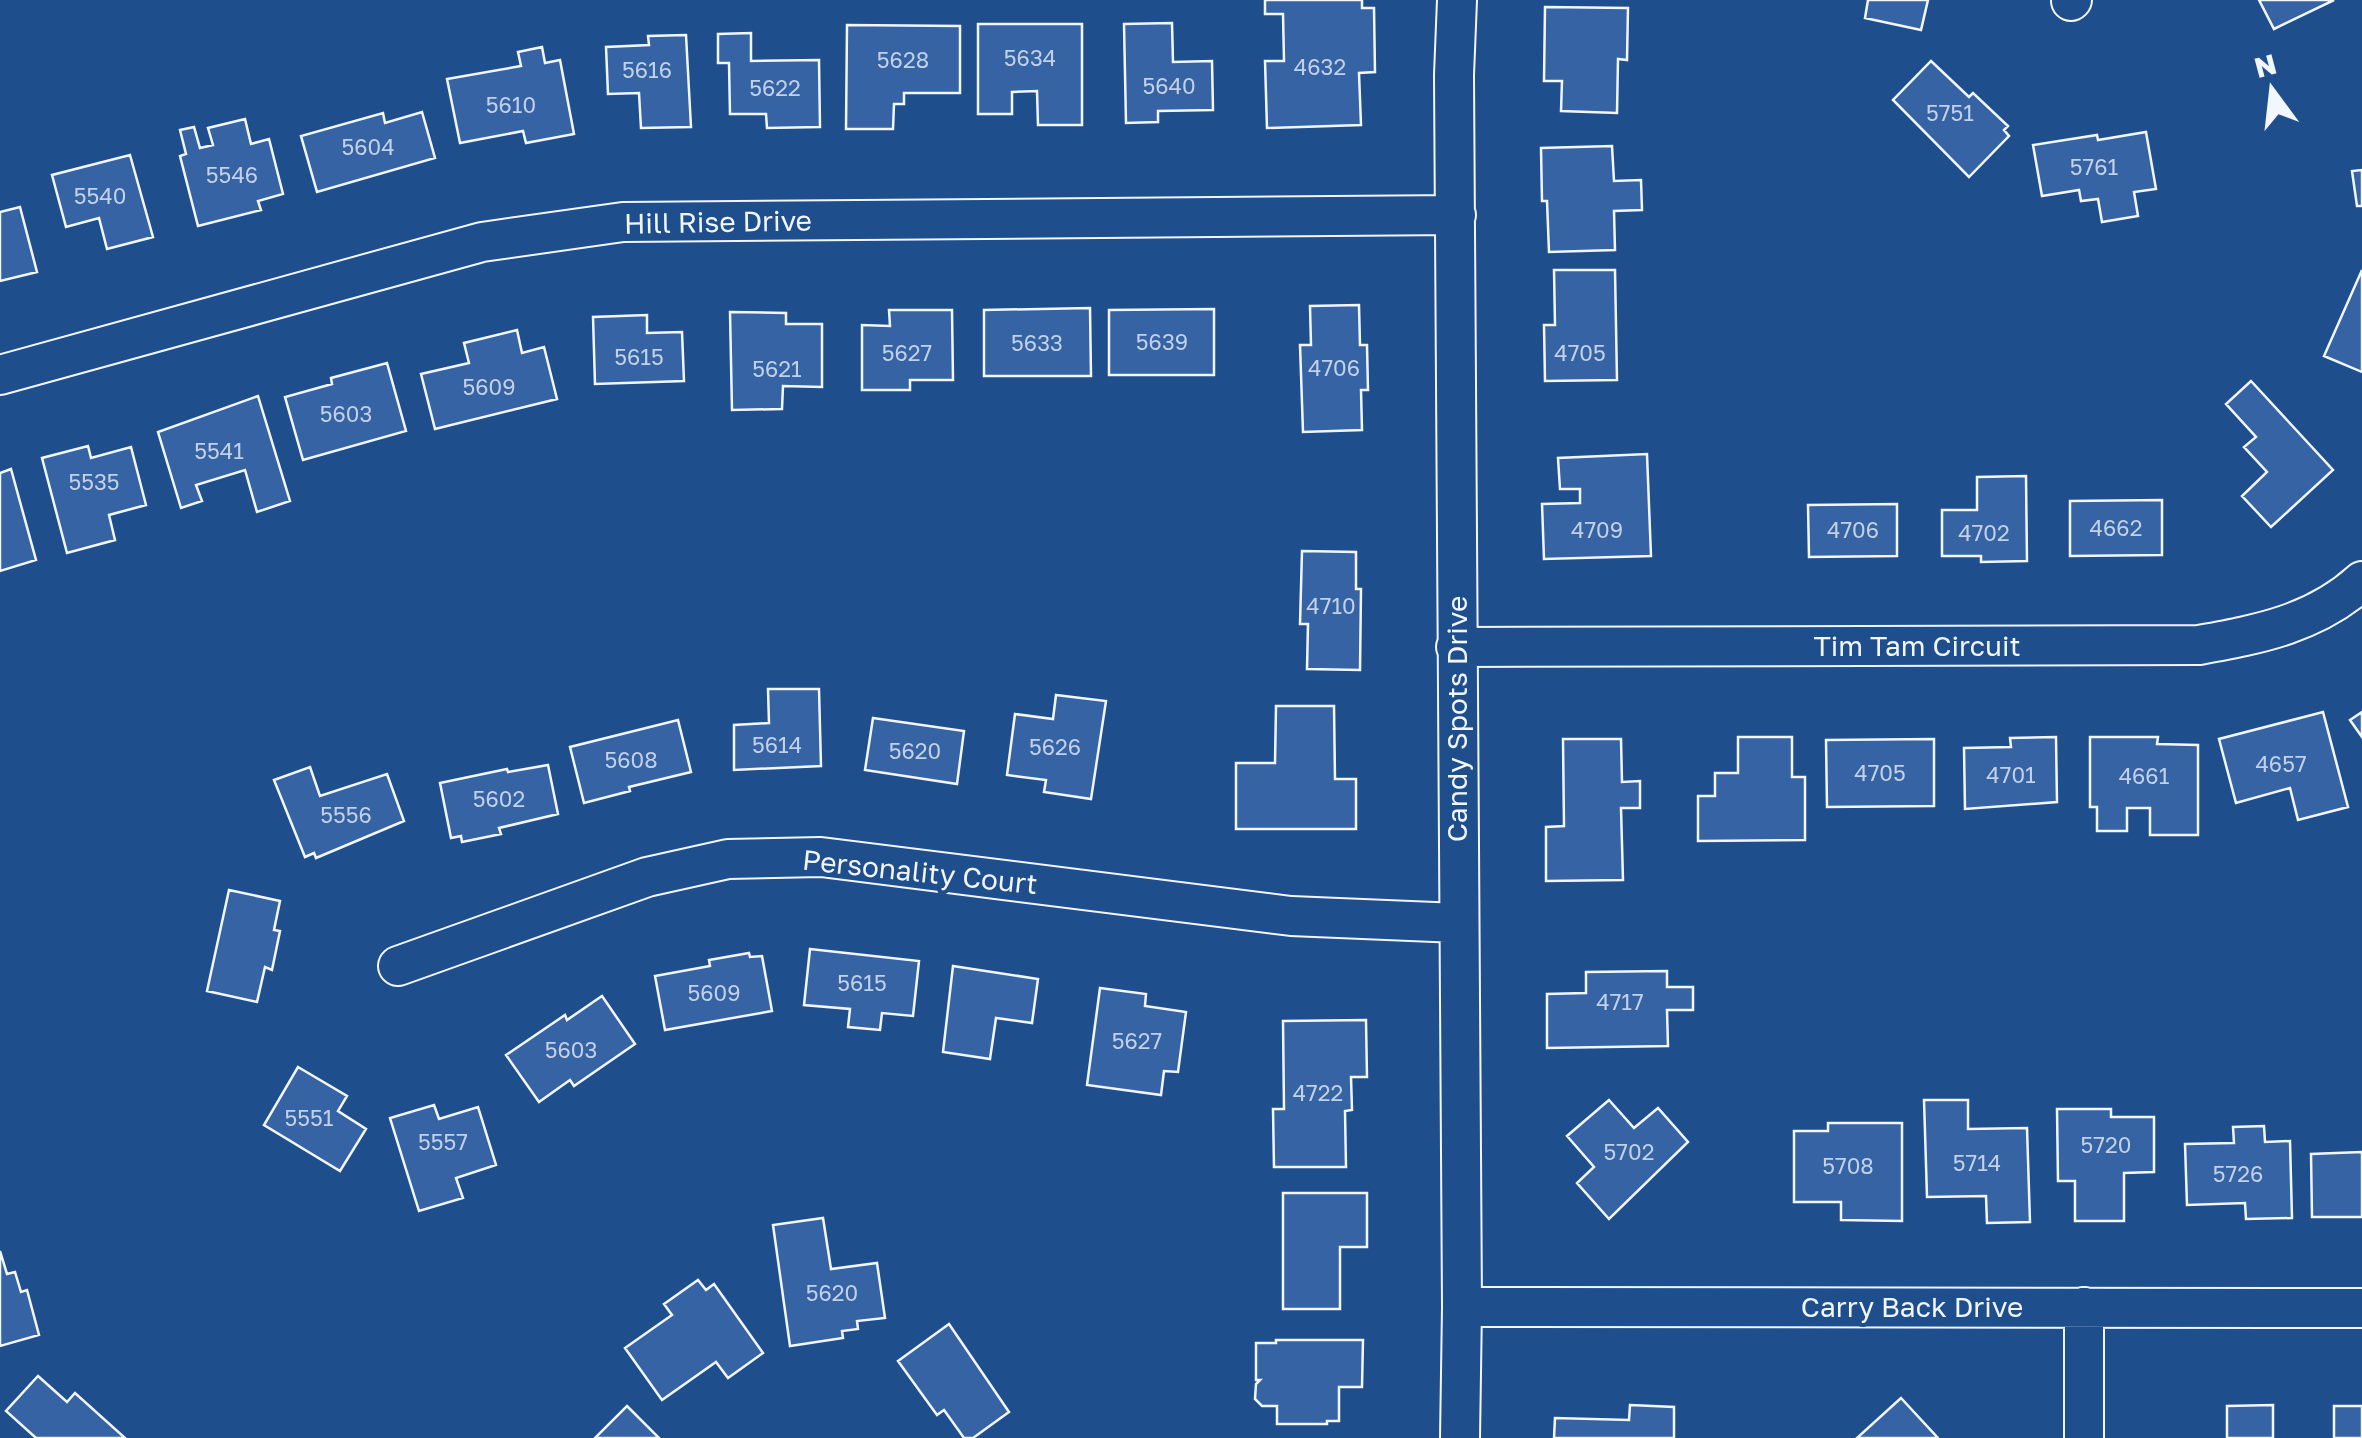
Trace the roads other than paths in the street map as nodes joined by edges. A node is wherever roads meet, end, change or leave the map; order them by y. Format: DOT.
graph roads {
  1 [pos="1457,0"];
  2 [pos="1456,215"];
  3 [pos="0,375"];
  4 [pos="2362,581"];
  5 [pos="1456,648"];
  6 [pos="1458,923"];
  7 [pos="398,966"];
  8 [pos="1462,1307"];
  9 [pos="2084,1308"];
  10 [pos="2362,1308"];
  11 [pos="1460,1438"];
  12 [pos="2084,1438"];
  1 -- 2 [label="street, Candy Spots Drive"];
  2 -- 3 [label="street, Hill Rise Drive"];
  2 -- 5 [label="street, Candy Spots Drive"];
  4 -- 5 [label="street, Tim Tam Circuit"];
  5 -- 6 [label="street, Candy Spots Drive"];
  6 -- 7 [label="street, Personality Court"];
  6 -- 8 [label="street, Candy Spots Drive"];
  8 -- 9 [label="street, Carry Back Drive"];
  8 -- 11 [label="street, Candy Spots Drive"];
  9 -- 10 [label="street, Carry Back Drive"];
  9 -- 12 [label="street"];
}
